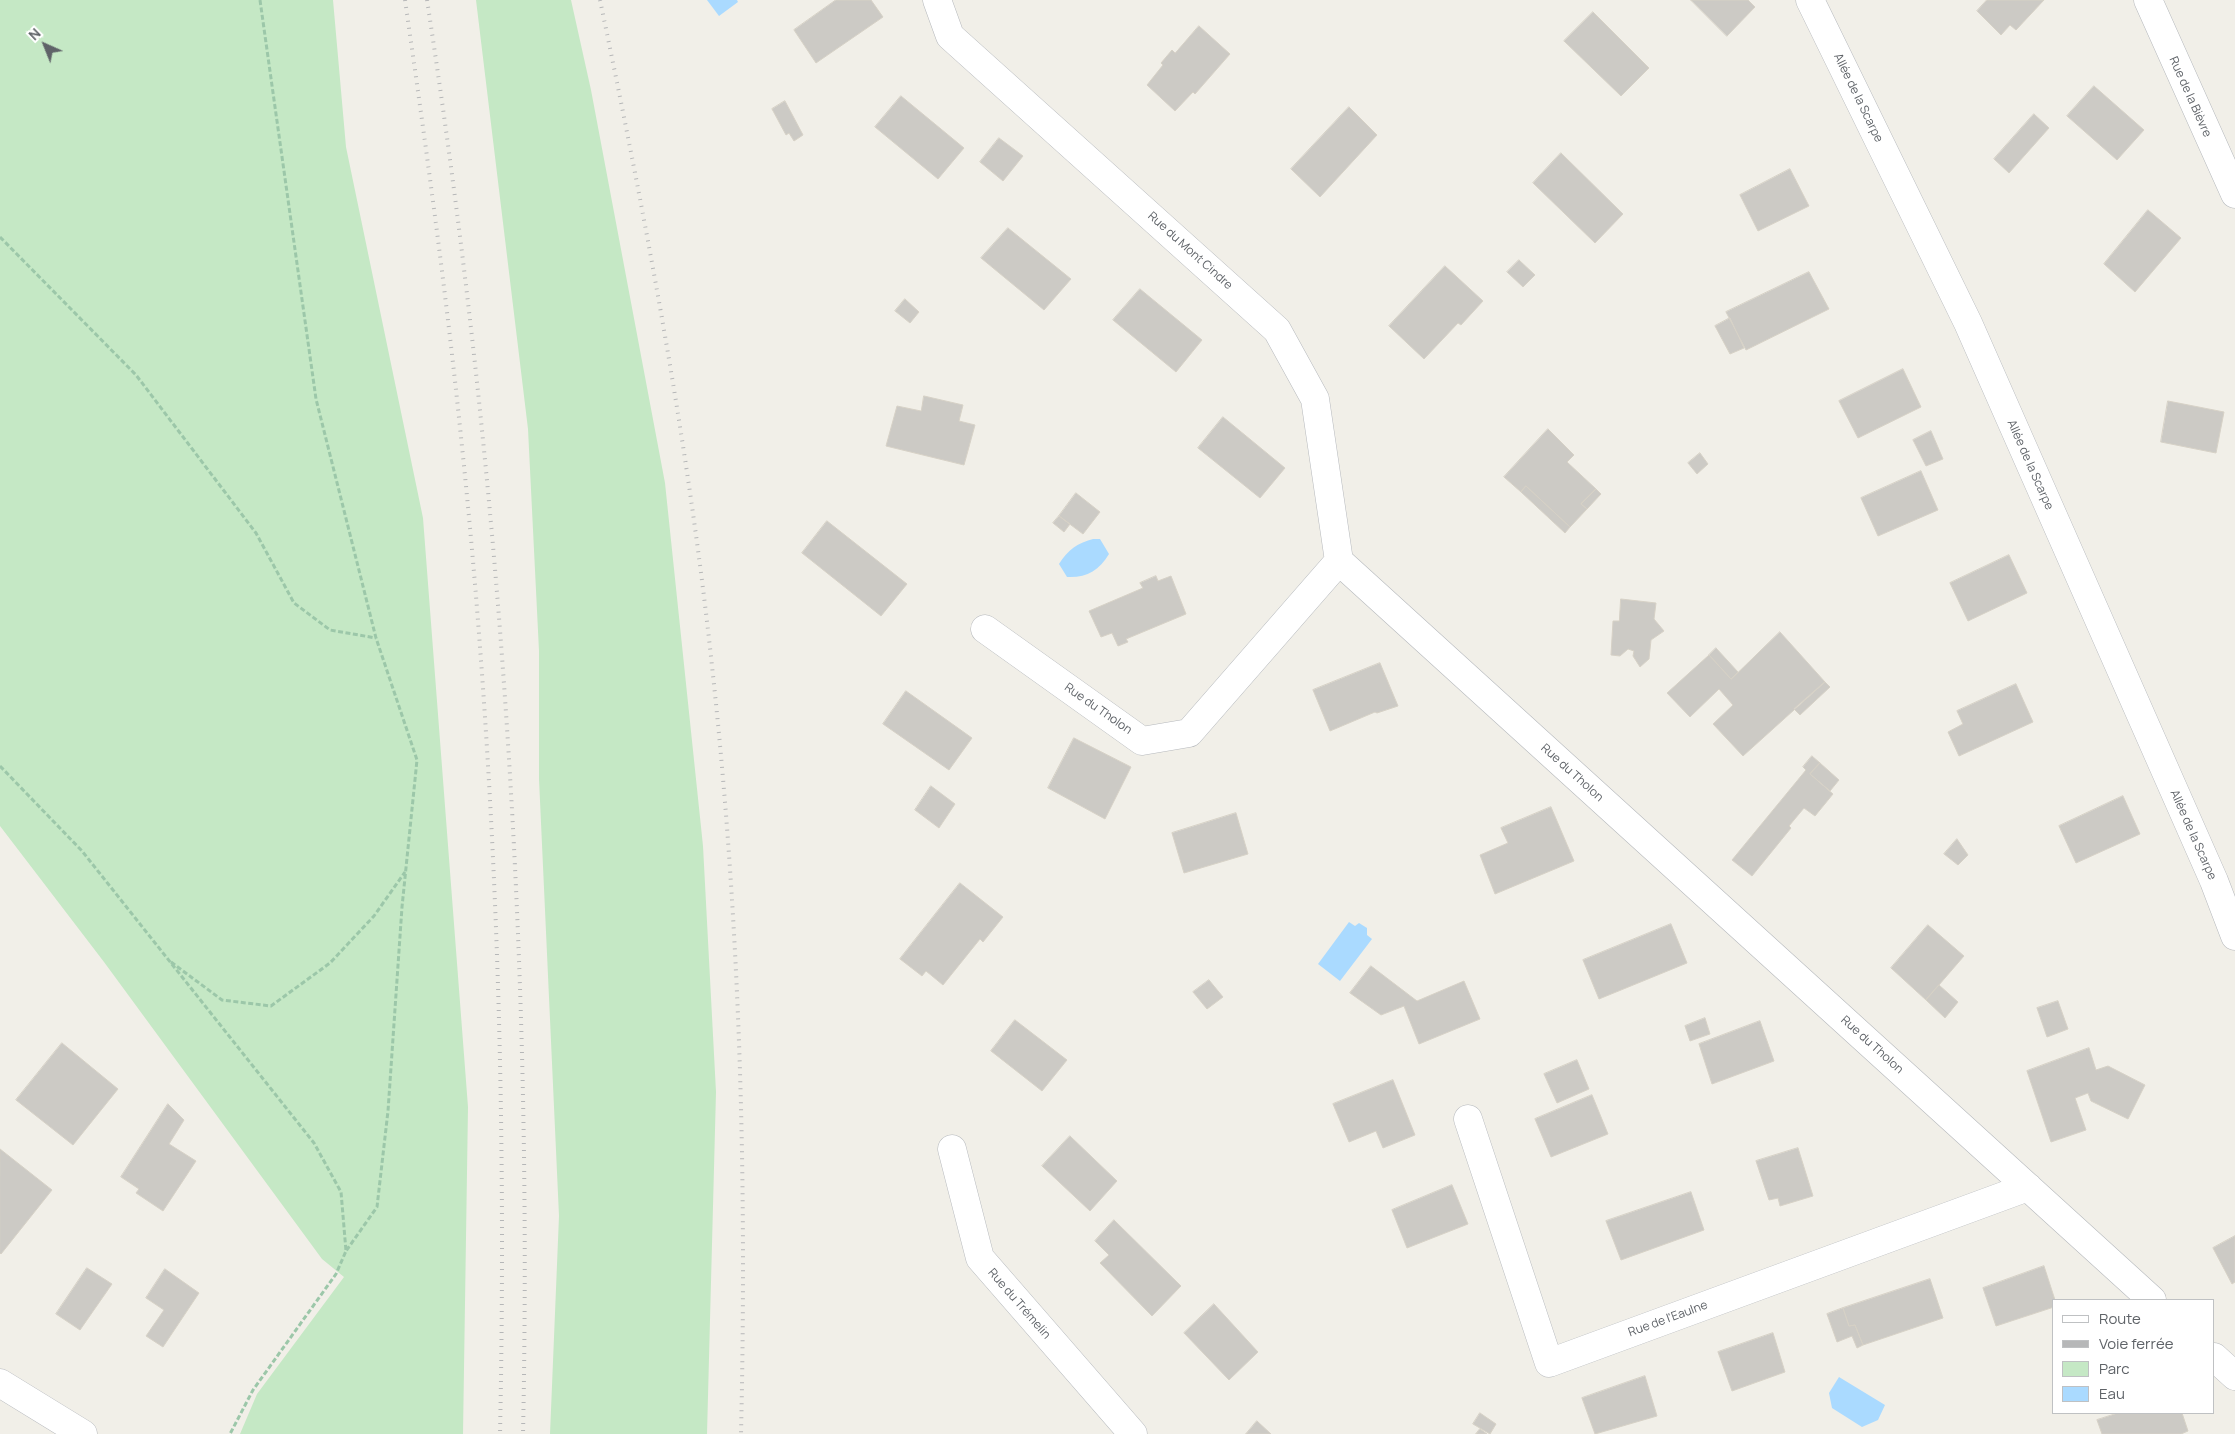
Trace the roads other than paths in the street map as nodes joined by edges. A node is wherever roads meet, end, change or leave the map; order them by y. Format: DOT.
graph roads {
  1 [pos="937,0"];
  2 [pos="1810,0"];
  3 [pos="2148,0"];
  4 [pos="2235,194"];
  5 [pos="1339,561"];
  6 [pos="985,629"];
  7 [pos="2235,936"];
  8 [pos="1468,1119"];
  9 [pos="952,1149"];
  10 [pos="2028,1187"];
  11 [pos="2151,1299"];
  12 [pos="2215,1358"];
  13 [pos="2235,1376"];
  14 [pos="0,1382"];
  15 [pos="83,1434"];
  16 [pos="1133,1434"];
  1 -- 5 [label="street, Rue du Mont Cindre"];
  2 -- 7 [label="street, Allée de la Scarpe"];
  3 -- 4 [label="street, Rue de la Bièvre"];
  5 -- 6 [label="street, Rue du Tholon"];
  5 -- 10 [label="street, Rue du Tholon"];
  8 -- 10 [label="street, Rue de l'Eaulne"];
  9 -- 16 [label="street, Rue du Trémelin"];
  10 -- 11 [label="street, Rue du Tholon"];
  12 -- 13 [label="street"];
  14 -- 15 [label="street"];
}
